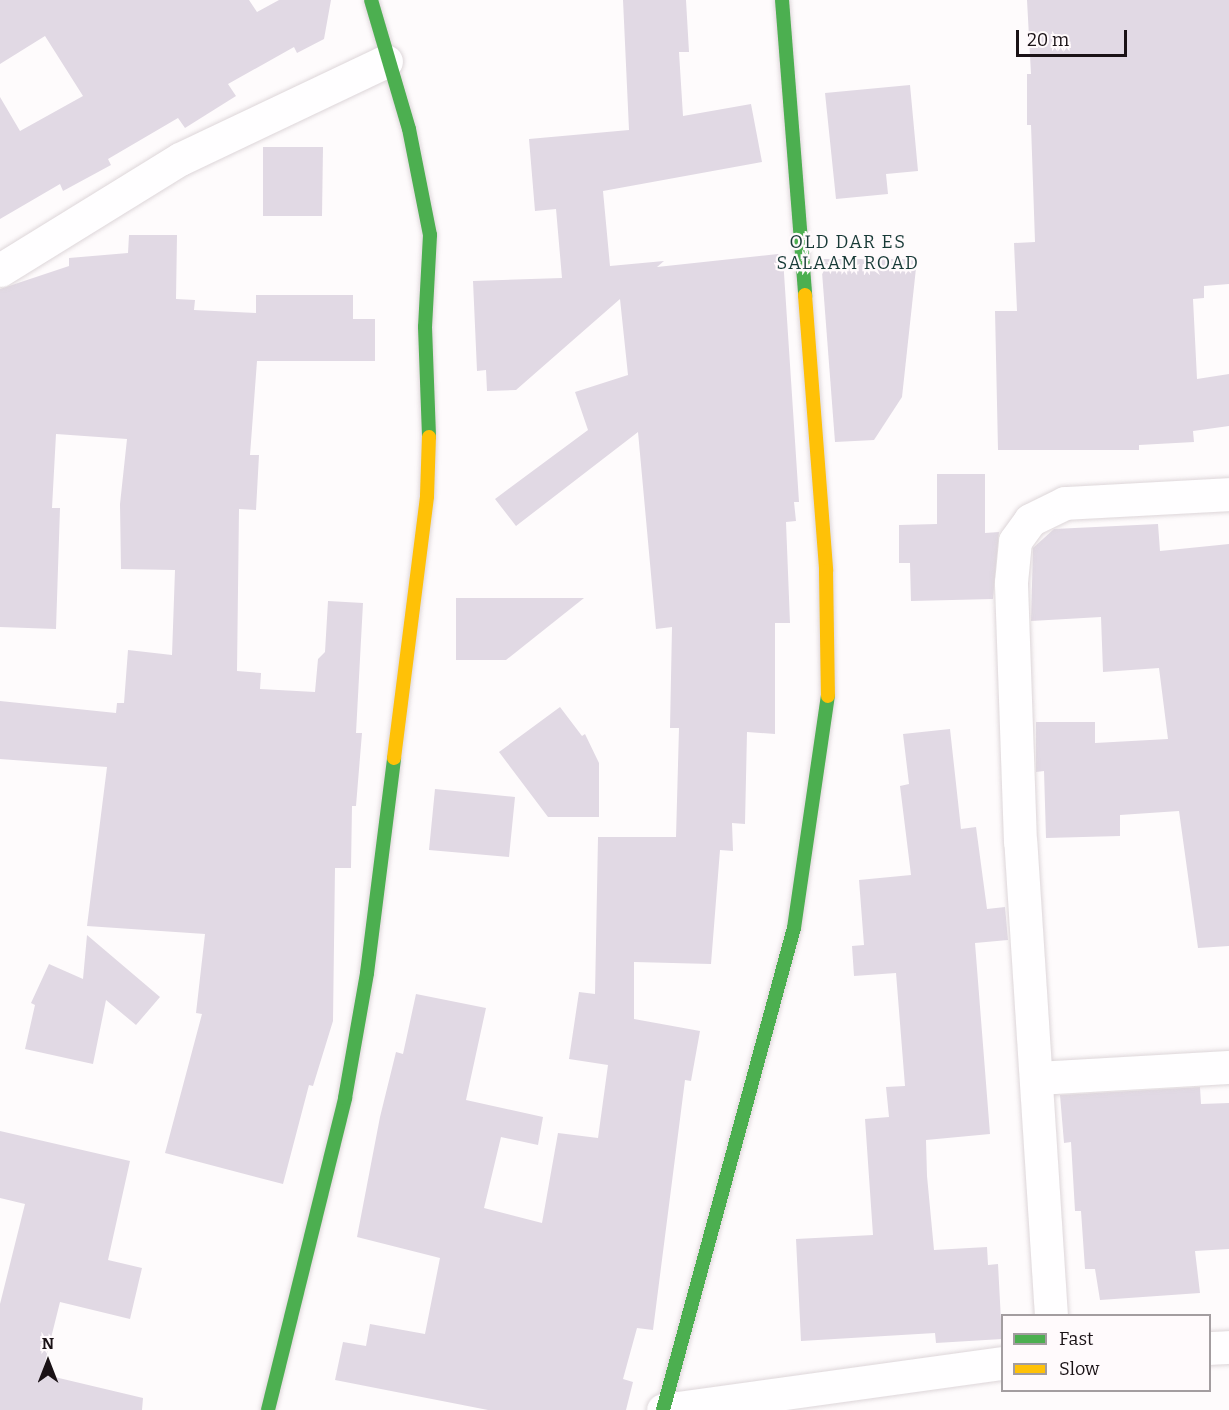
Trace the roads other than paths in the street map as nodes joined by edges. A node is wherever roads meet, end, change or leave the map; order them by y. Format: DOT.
graph roads {
  1 [pos="371,0"];
  2 [pos="782,0"];
  3 [pos="386,62"];
  4 [pos="0,270"];
  5 [pos="1229,494"];
  6 [pos="1229,1067"];
  7 [pos="1036,1078"];
  8 [pos="1051,1314"];
  9 [pos="1229,1347"];
  10 [pos="1211,1348"];
  11 [pos="1001,1363"];
  12 [pos="268,1410"];
  13 [pos="663,1410"];
  1 -- 3 [label="street"];
  2 -- 13 [label="street"];
  3 -- 4 [label="street"];
  3 -- 12 [label="street"];
  5 -- 7 [label="street"];
  6 -- 7 [label="street"];
  7 -- 8 [label="street"];
  9 -- 10 [label="street"];
  11 -- 13 [label="street"];
}
